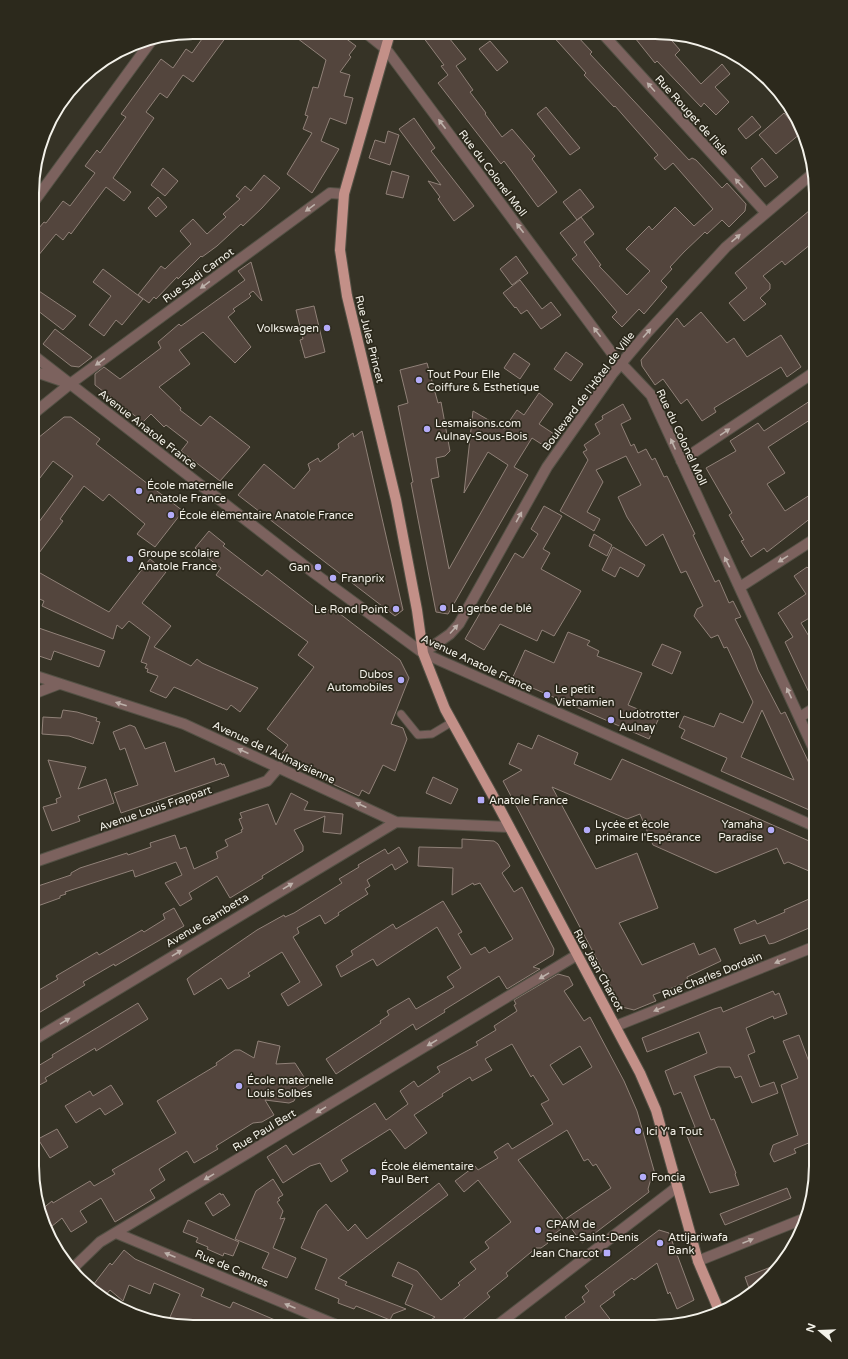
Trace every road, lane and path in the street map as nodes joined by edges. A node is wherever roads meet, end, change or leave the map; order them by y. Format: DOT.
graph roads {
  1 [pos="374,39"];
  2 [pos="388,39"];
  3 [pos="607,39"];
  4 [pos="148,46"];
  5 [pos="386,49"];
  6 [pos="808,177"];
  7 [pos="344,194"];
  8 [pos="39,195"];
  9 [pos="765,212"];
  10 [pos="39,360"];
  11 [pos="622,363"];
  12 [pos="39,373"];
  13 [pos="809,376"];
  14 [pos="70,384"];
  15 [pos="39,409"];
  16 [pos="680,462"];
  17 [pos="809,543"];
  18 [pos="740,587"];
  19 [pos="423,653"];
  20 [pos="39,677"];
  21 [pos="59,684"];
  22 [pos="39,692"];
  23 [pos="809,711"];
  24 [pos="401,714"];
  25 [pos="800,717"];
  26 [pos="452,722"];
  27 [pos="809,738"];
  28 [pos="279,767"];
  29 [pos="396,822"];
  30 [pos="809,824"];
  31 [pos="509,827"];
  32 [pos="39,861"];
  33 [pos="809,949"];
  34 [pos="577,955"];
  35 [pos="616,1026"];
  36 [pos="39,1037"];
  37 [pos="677,1187"];
  38 [pos="799,1221"];
  39 [pos="116,1233"];
  40 [pos="698,1261"];
  41 [pos="75,1266"];
  42 [pos="717,1307"];
  43 [pos="325,1320"];
  44 [pos="502,1320"];
  1 -- 5 [label="street, Rue du Colonel Moll"];
  2 -- 5 [label="main road, Rue Jules Princet"];
  9 -- 3 [label="street, Rue Rouget de l'Isle, one-way"];
  4 -- 8 [label="street"];
  5 -- 7 [label="main road, Rue Jules Princet"];
  11 -- 5 [label="street, Rue du Colonel Moll, one-way"];
  6 -- 9 [label="street, Boulevard de l'Hôtel de Ville"];
  7 -- 14 [label="street, Rue Sadi Carnot, one-way"];
  7 -- 19 [label="main road, Rue Jules Princet"];
  11 -- 9 [label="street, Boulevard de l'Hôtel de Ville, one-way"];
  10 -- 14 [label="street, Avenue Anatole France"];
  16 -- 11 [label="street, Rue du Colonel Moll, one-way"];
  19 -- 11 [label="street, Boulevard de l'Hôtel de Ville, one-way"];
  12 -- 14 [label="street"];
  16 -- 13 [label="street, one-way"];
  14 -- 15 [label="street, Rue Sadi Carnot"];
  14 -- 19 [label="street, Avenue Anatole France"];
  18 -- 16 [label="street, Rue du Colonel Moll, one-way"];
  17 -- 18 [label="street, one-way"];
  25 -- 18 [label="street, Rue du Colonel Moll, one-way"];
  19 -- 26 [label="main road, Rue Jean Charcot"];
  19 -- 30 [label="street, Avenue Anatole France"];
  20 -- 21 [label="street, Avenue de l'Aulnaysienne"];
  21 -- 22 [label="street"];
  28 -- 21 [label="street, Avenue de l'Aulnaysienne, one-way"];
  23 -- 25 [label="street"];
  24 -- 26 [label="lane"];
  25 -- 27 [label="street, Rue du Colonel Moll"];
  26 -- 31 [label="main road, Rue Jean Charcot"];
  29 -- 28 [label="street, Avenue de l'Aulnaysienne, one-way"];
  28 -- 32 [label="street, Avenue Louis Frappart"];
  29 -- 31 [label="street, Avenue de l'Aulnaysienne"];
  36 -- 29 [label="street, Avenue Gambetta, one-way"];
  31 -- 34 [label="main road, Rue Jean Charcot"];
  33 -- 35 [label="street, Rue Charles Dordain, one-way"];
  34 -- 35 [label="main road, Rue Jean Charcot"];
  34 -- 39 [label="street, Rue Paul Bert, one-way"];
  35 -- 37 [label="main road, Rue Jean Charcot"];
  37 -- 40 [label="main road, Rue Jean Charcot"];
  37 -- 44 [label="street"];
  40 -- 38 [label="street, one-way"];
  39 -- 41 [label="street, Rue Paul Bert"];
  43 -- 39 [label="street, Rue de Cannes, one-way"];
  40 -- 42 [label="main road, Rue Jean Charcot"];
}
